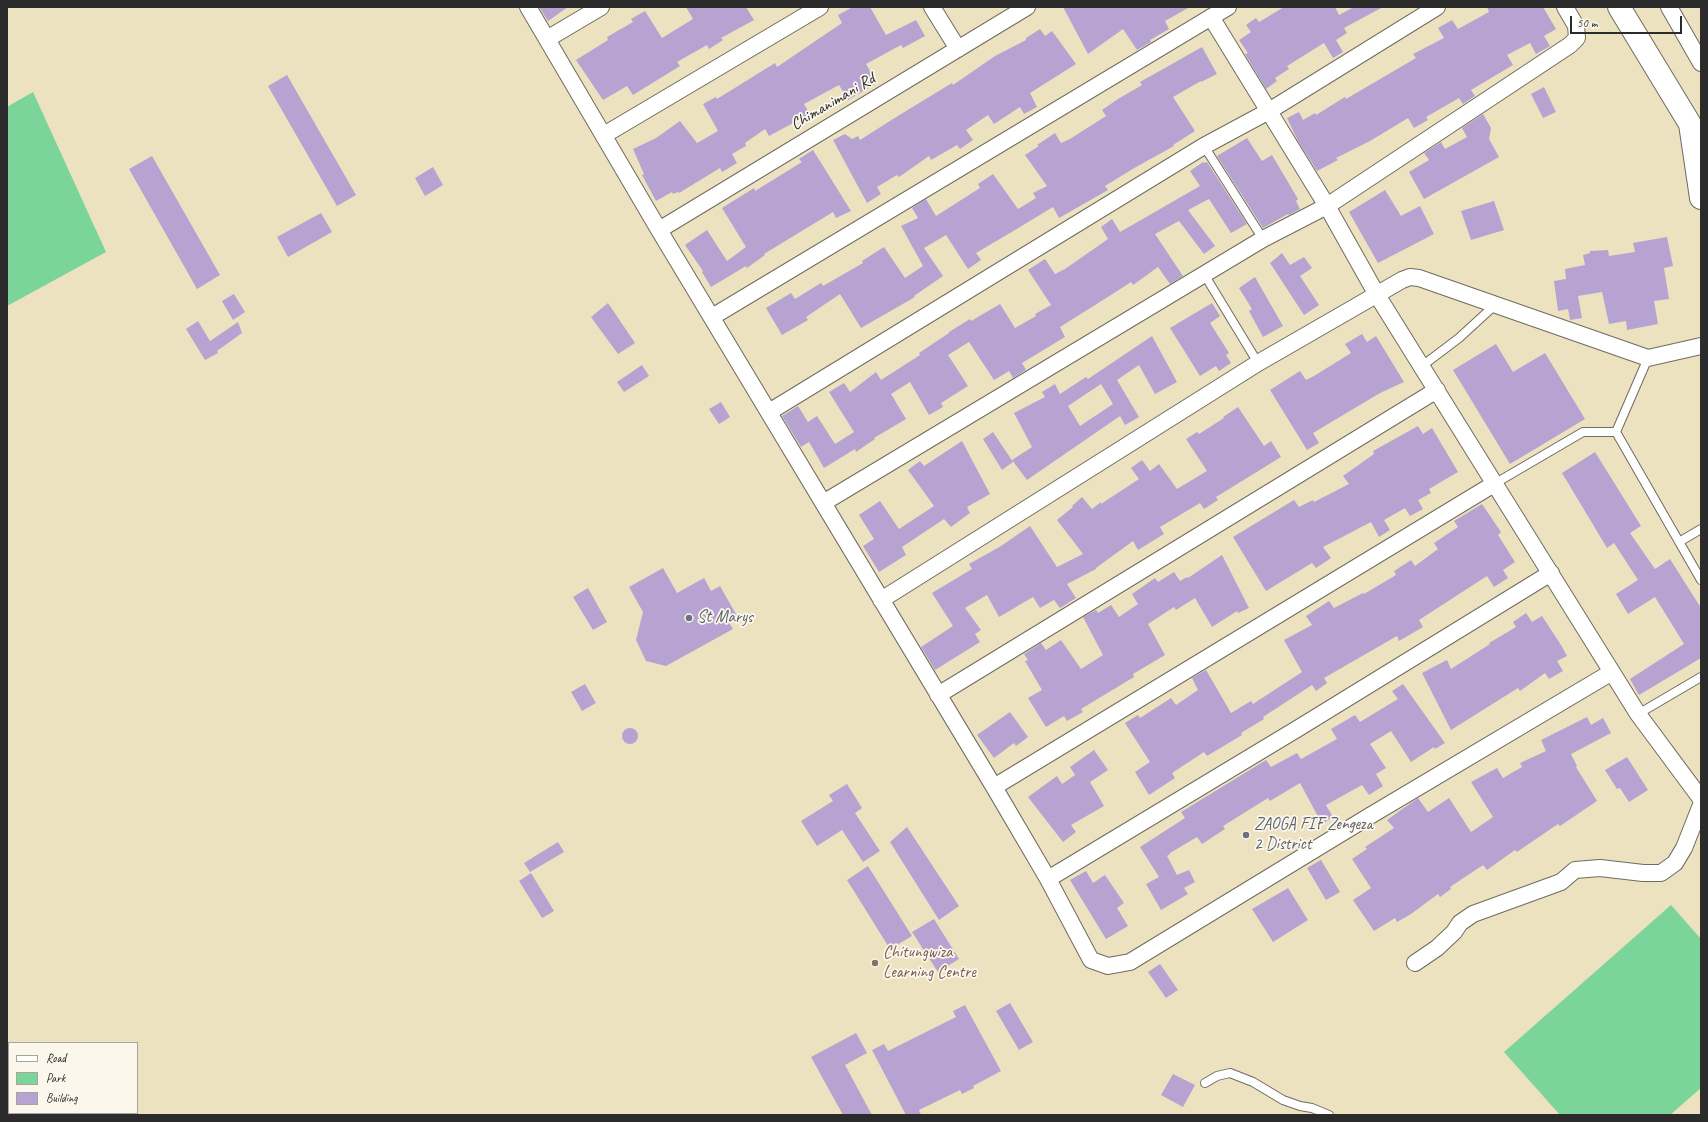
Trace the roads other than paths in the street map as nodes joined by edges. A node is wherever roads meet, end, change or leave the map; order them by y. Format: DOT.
graph roads {
  1 [pos="528,7"];
  2 [pos="601,7"];
  3 [pos="820,7"];
  4 [pos="932,7"];
  5 [pos="1027,7"];
  6 [pos="1228,7"];
  7 [pos="1437,7"];
  8 [pos="1565,7"];
  9 [pos="1620,7"];
  10 [pos="1669,7"];
  11 [pos="1211,17"];
  12 [pos="547,39"];
  13 [pos="958,49"];
  14 [pos="1701,63"];
  15 [pos="1269,111"];
  16 [pos="604,135"];
  17 [pos="1204,146"];
  18 [pos="1700,189"];
  19 [pos="1327,206"];
  20 [pos="659,230"];
  21 [pos="1263,239"];
  22 [pos="1204,274"];
  23 [pos="1377,295"];
  24 [pos="1495,305"];
  25 [pos="712,317"];
  26 [pos="1701,346"];
  27 [pos="1648,358"];
  28 [pos="1258,363"];
  29 [pos="1422,366"];
  30 [pos="1437,390"];
  31 [pos="769,412"];
  32 [pos="1616,432"];
  33 [pos="1494,484"];
  34 [pos="823,503"];
  35 [pos="1701,529"];
  36 [pos="1679,542"];
  37 [pos="1551,573"];
  38 [pos="1701,580"];
  39 [pos="881,600"];
  40 [pos="1612,672"];
  41 [pos="1701,677"];
  42 [pos="938,696"];
  43 [pos="1638,714"];
  44 [pos="994,787"];
  45 [pos="1701,799"];
  46 [pos="1701,805"];
  47 [pos="1048,879"];
  48 [pos="1415,963"];
  49 [pos="1205,1083"];
  50 [pos="1329,1115"];
  1 -- 12 [label="street"];
  2 -- 12 [label="street"];
  3 -- 16 [label="street"];
  4 -- 13 [label="street"];
  5 -- 13 [label="street, Chimanimani Rd"];
  6 -- 11 [label="street"];
  7 -- 15 [label="street"];
  8 -- 19 [label="street"];
  9 -- 18 [label="street"];
  10 -- 14 [label="street"];
  11 -- 15 [label="street"];
  11 -- 25 [label="street"];
  12 -- 16 [label="street"];
  13 -- 20 [label="street, Chimanimani Rd"];
  15 -- 17 [label="street"];
  15 -- 19 [label="street"];
  16 -- 20 [label="street"];
  17 -- 21 [label="lane"];
  17 -- 31 [label="street"];
  19 -- 21 [label="street"];
  19 -- 23 [label="street"];
  20 -- 25 [label="street"];
  21 -- 22 [label="street"];
  22 -- 28 [label="lane"];
  22 -- 34 [label="street"];
  23 -- 24 [label="street"];
  23 -- 28 [label="street"];
  23 -- 29 [label="street"];
  24 -- 27 [label="street"];
  24 -- 29 [label="lane"];
  25 -- 31 [label="street"];
  26 -- 27 [label="street"];
  27 -- 32 [label="lane"];
  28 -- 39 [label="street"];
  29 -- 30 [label="street"];
  30 -- 33 [label="street"];
  30 -- 42 [label="street"];
  31 -- 34 [label="street"];
  32 -- 33 [label="lane"];
  32 -- 36 [label="lane"];
  33 -- 37 [label="street"];
  33 -- 44 [label="street"];
  34 -- 39 [label="street"];
  35 -- 36 [label="lane"];
  36 -- 38 [label="lane"];
  37 -- 40 [label="street"];
  37 -- 47 [label="street"];
  39 -- 42 [label="street"];
  40 -- 43 [label="street"];
  40 -- 47 [label="street"];
  41 -- 43 [label="lane"];
  42 -- 44 [label="street"];
  43 -- 45 [label="street"];
  44 -- 47 [label="street"];
  46 -- 48 [label="street"];
  49 -- 50 [label="lane"];
}
